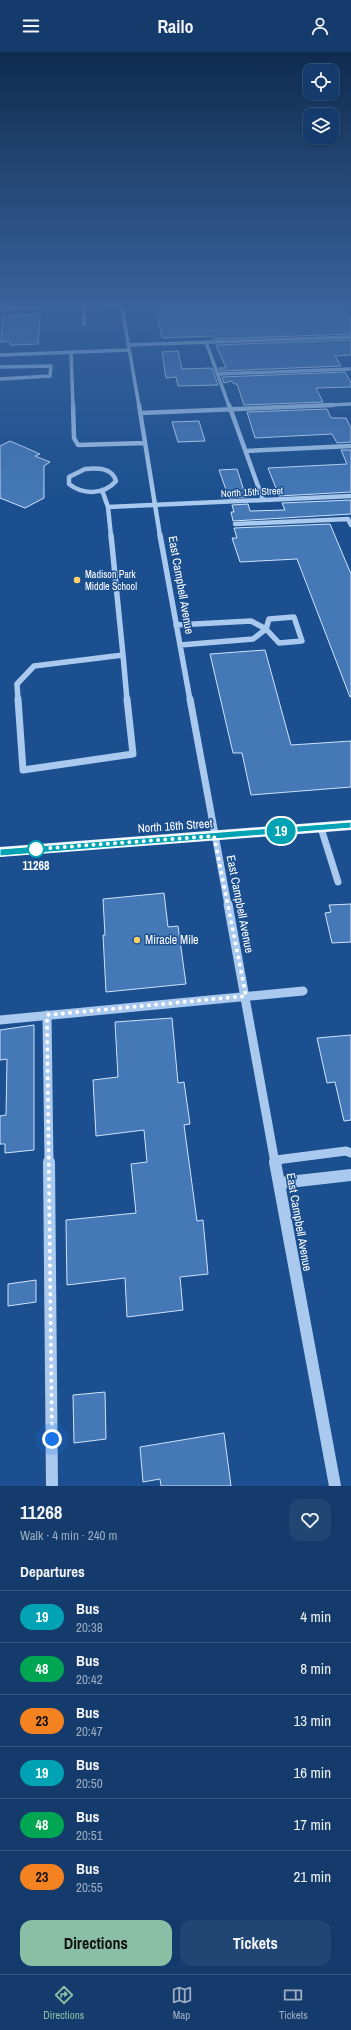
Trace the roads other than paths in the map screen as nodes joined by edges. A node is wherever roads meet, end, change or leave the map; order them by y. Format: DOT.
graph roads {
  1 [pos="51,369"];
  2 [pos="72,369"];
  3 [pos="133,369"];
  4 [pos="216,369"];
  5 [pos="351,369"];
  6 [pos="218,374"];
  7 [pos="0,379"];
  8 [pos="351,404"];
  9 [pos="231,409"];
  10 [pos="140,413"];
  11 [pos="145,443"];
  12 [pos="351,446"];
  13 [pos="246,451"];
  14 [pos="102,490"];
  15 [pos="351,496"];
  16 [pos="263,500"];
  17 [pos="154,505"];
  18 [pos="108,506"];
  19 [pos="235,524"];
  20 [pos="351,525"];
  21 [pos="176,625"];
  22 [pos="266,629"];
  23 [pos="180,645"];
  24 [pos="123,654"];
  25 [pos="351,825"];
  26 [pos="321,828"];
  27 [pos="214,836"];
  28 [pos="0,852"];
  29 [pos="338,882"];
  30 [pos="303,991"];
  31 [pos="246,996"];
  32 [pos="47,1015"];
  33 [pos="0,1020"];
  34 [pos="351,1152"];
  35 [pos="276,1160"];
  36 [pos="351,1175"];
  37 [pos="280,1183"];
  38 [pos="52,1486"];
  39 [pos="335,1486"];
  1 -- 7 [label="street"];
  2 -- 11 [label="street"];
  3 -- 10 [label="street, East Campbell Avenue"];
  4 -- 6 [label="street"];
  5 -- 6 [label="street"];
  6 -- 9 [label="street"];
  8 -- 9 [label="street"];
  9 -- 10 [label="street"];
  9 -- 13 [label="street"];
  10 -- 11 [label="street, East Campbell Avenue"];
  11 -- 17 [label="street, East Campbell Avenue"];
  12 -- 13 [label="street"];
  13 -- 16 [label="street"];
  14 -- 14 [label="street"];
  14 -- 18 [label="street"];
  15 -- 16 [label="street, North 15th Street"];
  16 -- 17 [label="street, North 15th Street"];
  17 -- 18 [label="street, North 15th Street"];
  17 -- 21 [label="street, East Campbell Avenue"];
  18 -- 24 [label="street"];
  19 -- 20 [label="street"];
  21 -- 22 [label="street"];
  21 -- 23 [label="street, East Campbell Avenue"];
  22 -- 22 [label="street"];
  22 -- 23 [label="street"];
  23 -- 27 [label="street, East Campbell Avenue"];
  24 -- 24 [label="street"];
  25 -- 26 [label="main road, North 16th Street"];
  26 -- 27 [label="main road, North 16th Street"];
  26 -- 29 [label="street"];
  27 -- 28 [label="main road, North 16th Street"];
  27 -- 31 [label="street, East Campbell Avenue"];
  30 -- 31 [label="street"];
  31 -- 32 [label="street"];
  31 -- 35 [label="street, East Campbell Avenue"];
  32 -- 33 [label="street"];
  32 -- 38 [label="street"];
  34 -- 35 [label="street"];
  35 -- 37 [label="street, East Campbell Avenue"];
  36 -- 37 [label="street"];
  37 -- 39 [label="street, East Campbell Avenue"];
}
